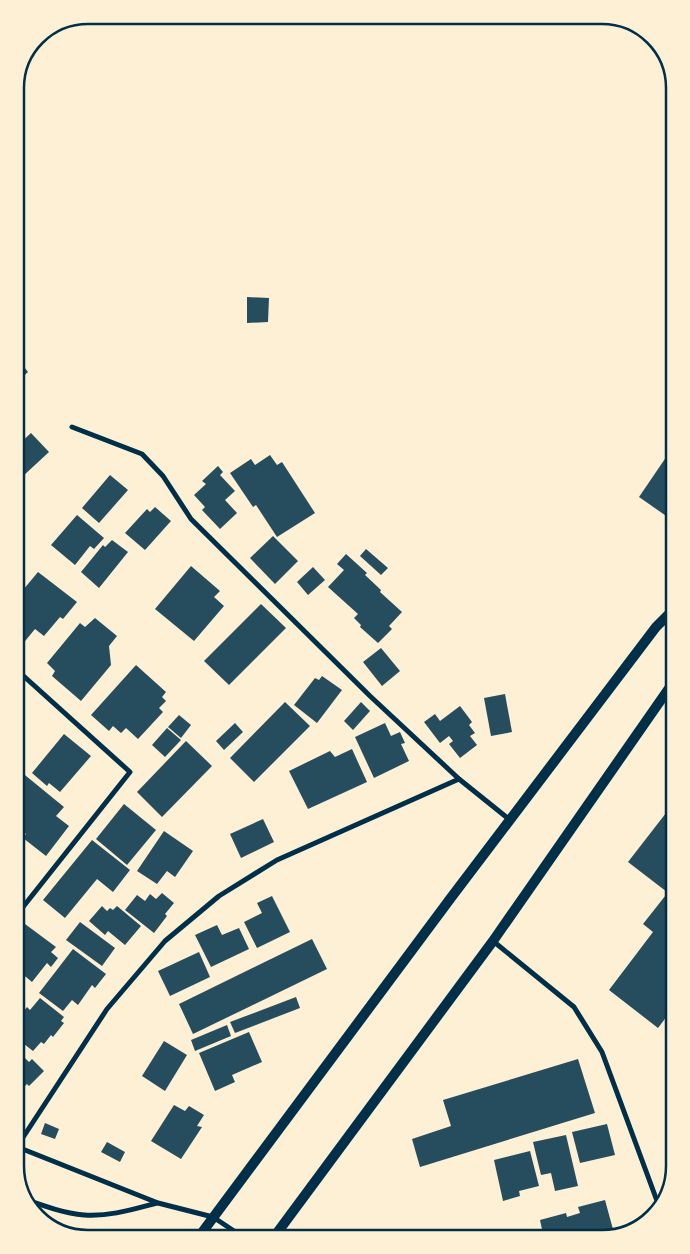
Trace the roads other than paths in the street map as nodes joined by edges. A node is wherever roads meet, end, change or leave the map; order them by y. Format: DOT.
graph roads {
  1 [pos="72,427"];
  2 [pos="666,617"];
  3 [pos="24,676"];
  4 [pos="666,693"];
  5 [pos="459,779"];
  6 [pos="510,820"];
  7 [pos="24,906"];
  8 [pos="493,941"];
  9 [pos="24,1136"];
  10 [pos="24,1150"];
  11 [pos="656,1199"];
  12 [pos="158,1203"];
  13 [pos="36,1204"];
  14 [pos="213,1217"];
  15 [pos="204,1230"];
  16 [pos="232,1230"];
  17 [pos="279,1230"];
  1 -- 5 [label="street"];
  2 -- 6 [label="main road"];
  3 -- 7 [label="street"];
  4 -- 8 [label="main road"];
  5 -- 6 [label="street"];
  5 -- 9 [label="street"];
  6 -- 14 [label="main road"];
  8 -- 11 [label="street"];
  8 -- 17 [label="main road"];
  10 -- 12 [label="street"];
  12 -- 13 [label="street"];
  12 -- 14 [label="street"];
  14 -- 15 [label="main road"];
  14 -- 16 [label="street"];
}
